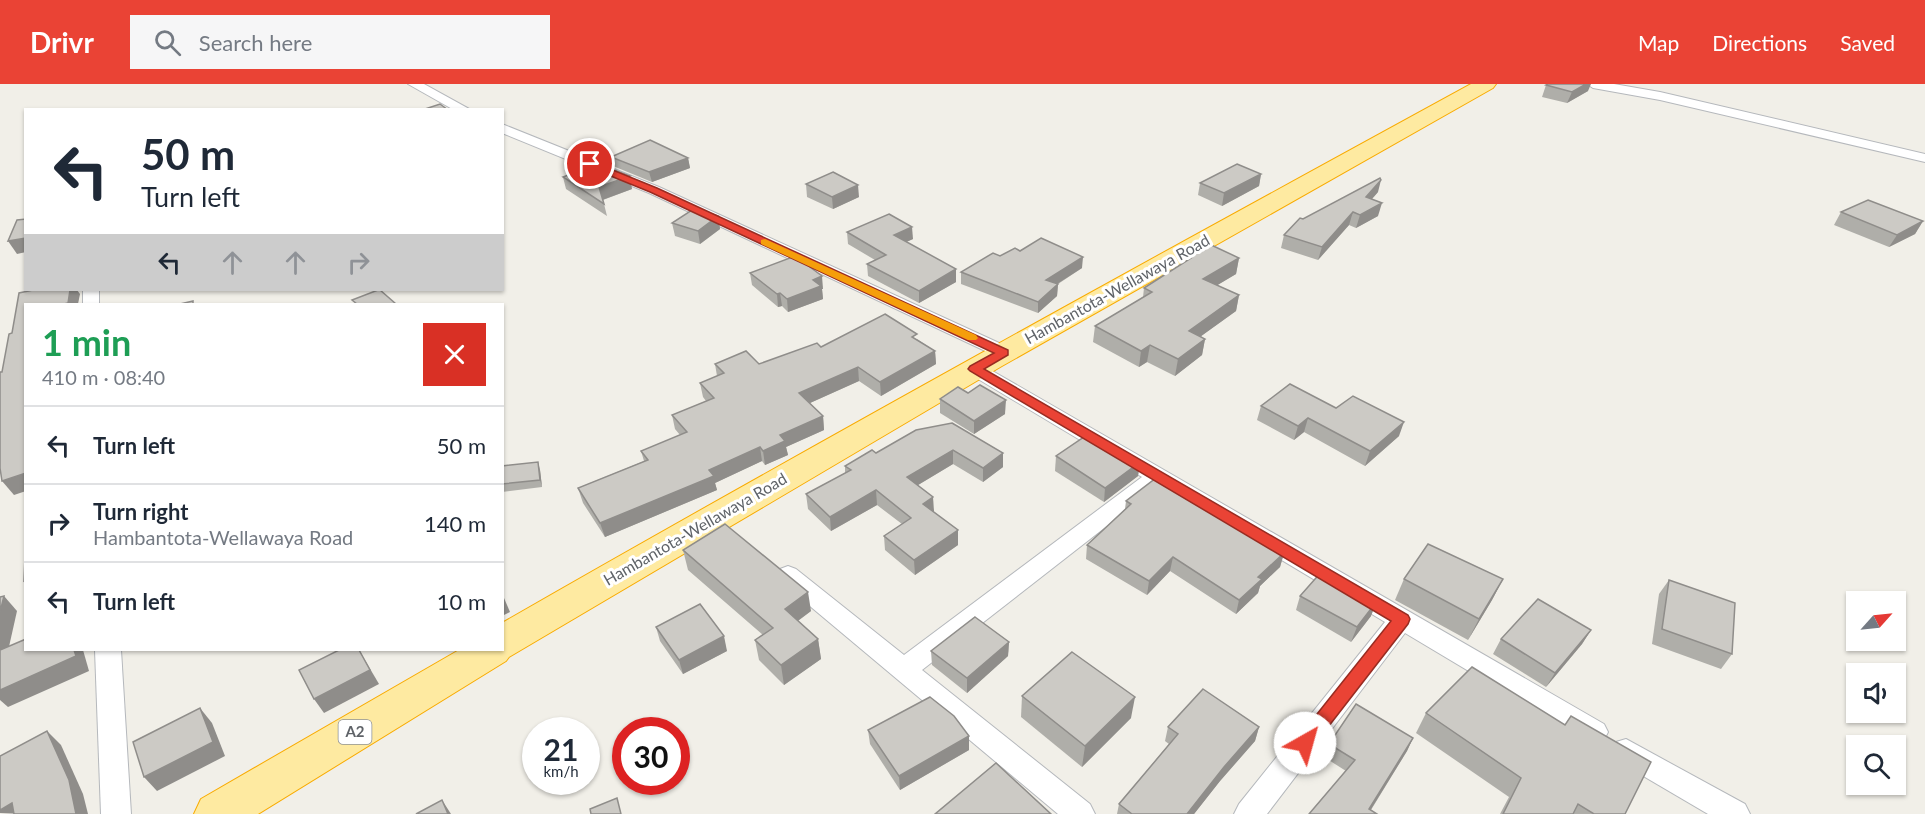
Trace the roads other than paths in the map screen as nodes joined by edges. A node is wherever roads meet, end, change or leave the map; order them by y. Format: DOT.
graph roads {
  1 [pos="414,84"];
  2 [pos="1486,84"];
  3 [pos="1593,84"];
  4 [pos="461,108"];
  5 [pos="504,129"];
  6 [pos="1925,158"];
  7 [pos="1003,352"];
  8 [pos="975,369"];
  9 [pos="1157,476"];
  10 [pos="769,560"];
  11 [pos="1402,619"];
  12 [pos="504,642"];
  13 [pos="108,651"];
  14 [pos="490,651"];
  15 [pos="903,670"];
  16 [pos="116,814"];
  17 [pos="217,814"];
  18 [pos="1080,814"];
  19 [pos="1249,814"];
  20 [pos="1735,814"];
  1 -- 4 [label="street"];
  2 -- 7 [label="highway, Hambantota-Wellawaya Road"];
  3 -- 6 [label="street"];
  5 -- 7 [label="street"];
  7 -- 8 [label="highway, Hambantota-Wellawaya Road"];
  8 -- 9 [label="street"];
  8 -- 12 [label="highway, Hambantota-Wellawaya Road"];
  9 -- 11 [label="street"];
  9 -- 15 [label="street"];
  10 -- 15 [label="street"];
  11 -- 19 [label="street"];
  11 -- 20 [label="street"];
  13 -- 16 [label="street"];
  14 -- 17 [label="highway, A2"];
  15 -- 18 [label="street"];
}
